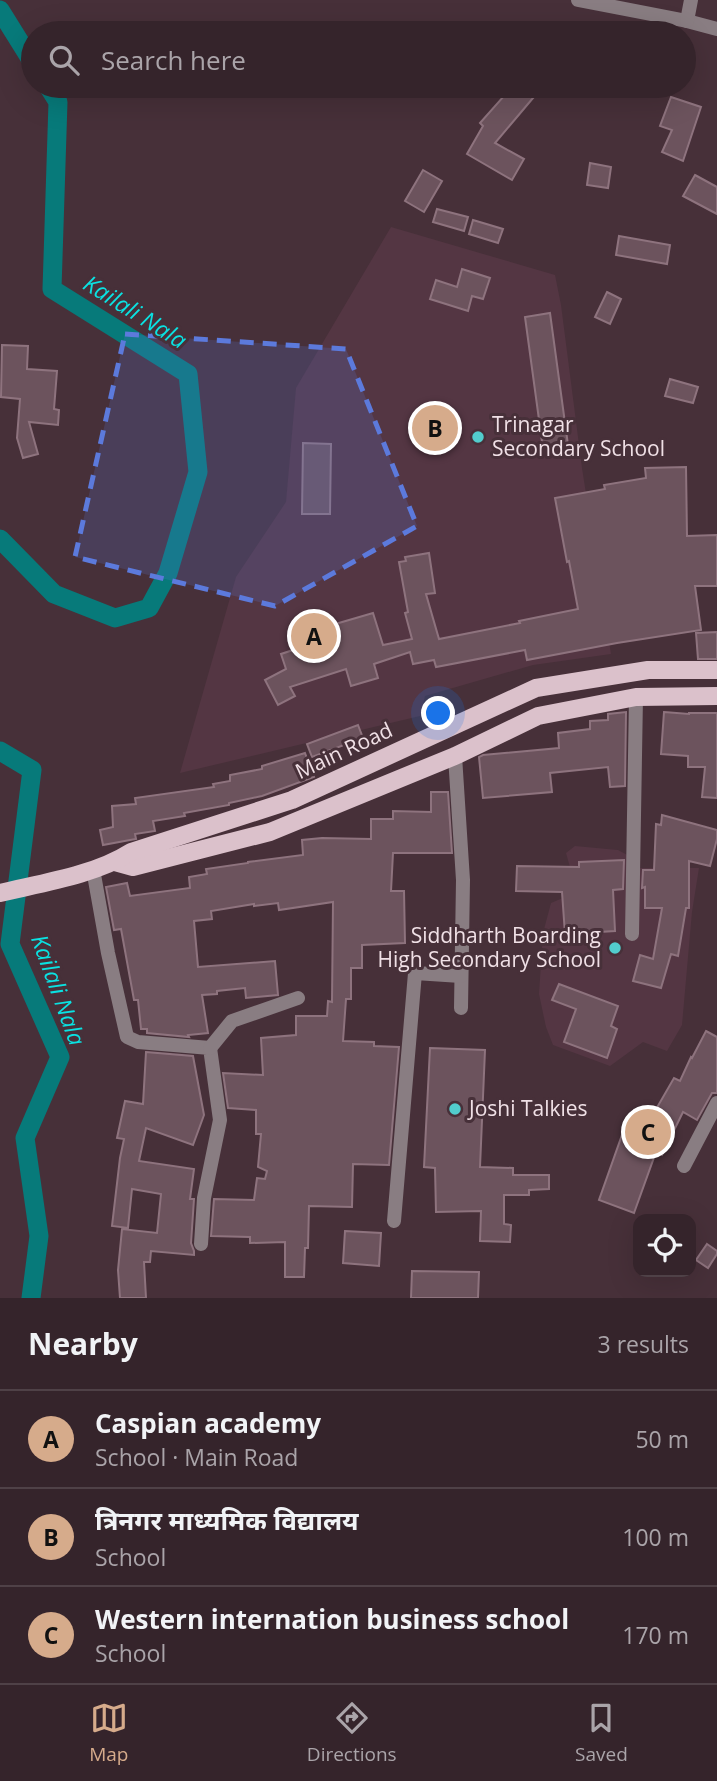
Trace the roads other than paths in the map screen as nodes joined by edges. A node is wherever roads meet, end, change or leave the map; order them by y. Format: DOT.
graph roads {
  1 [pos="578,0"];
  2 [pos="691,0"];
  3 [pos="687,21"];
  4 [pos="696,23"];
  5 [pos="717,29"];
  6 [pos="717,670"];
  7 [pos="717,696"];
  8 [pos="636,697"];
  9 [pos="455,756"];
  10 [pos="115,862"];
  11 [pos="88,871"];
  12 [pos="0,893"];
  13 [pos="632,934"];
  14 [pos="461,976"];
  15 [pos="298,998"];
  16 [pos="461,1008"];
  17 [pos="210,1048"];
  18 [pos="717,1103"];
  19 [pos="684,1166"];
  20 [pos="394,1221"];
  21 [pos="201,1244"];
  1 -- 3 [label="street"];
  2 -- 3 [label="street"];
  4 -- 5 [label="street"];
  6 -- 10 [label="main road, Main Road"];
  7 -- 8 [label="main road, Main Road"];
  8 -- 9 [label="main road, Main Road"];
  8 -- 13 [label="street"];
  9 -- 10 [label="main road, Main Road"];
  9 -- 14 [label="street"];
  10 -- 11 [label="main road, Main Road"];
  11 -- 12 [label="main road, Main Road"];
  11 -- 17 [label="street"];
  14 -- 16 [label="street"];
  14 -- 20 [label="street"];
  15 -- 17 [label="street"];
  17 -- 21 [label="street"];
  18 -- 19 [label="street"];
}
